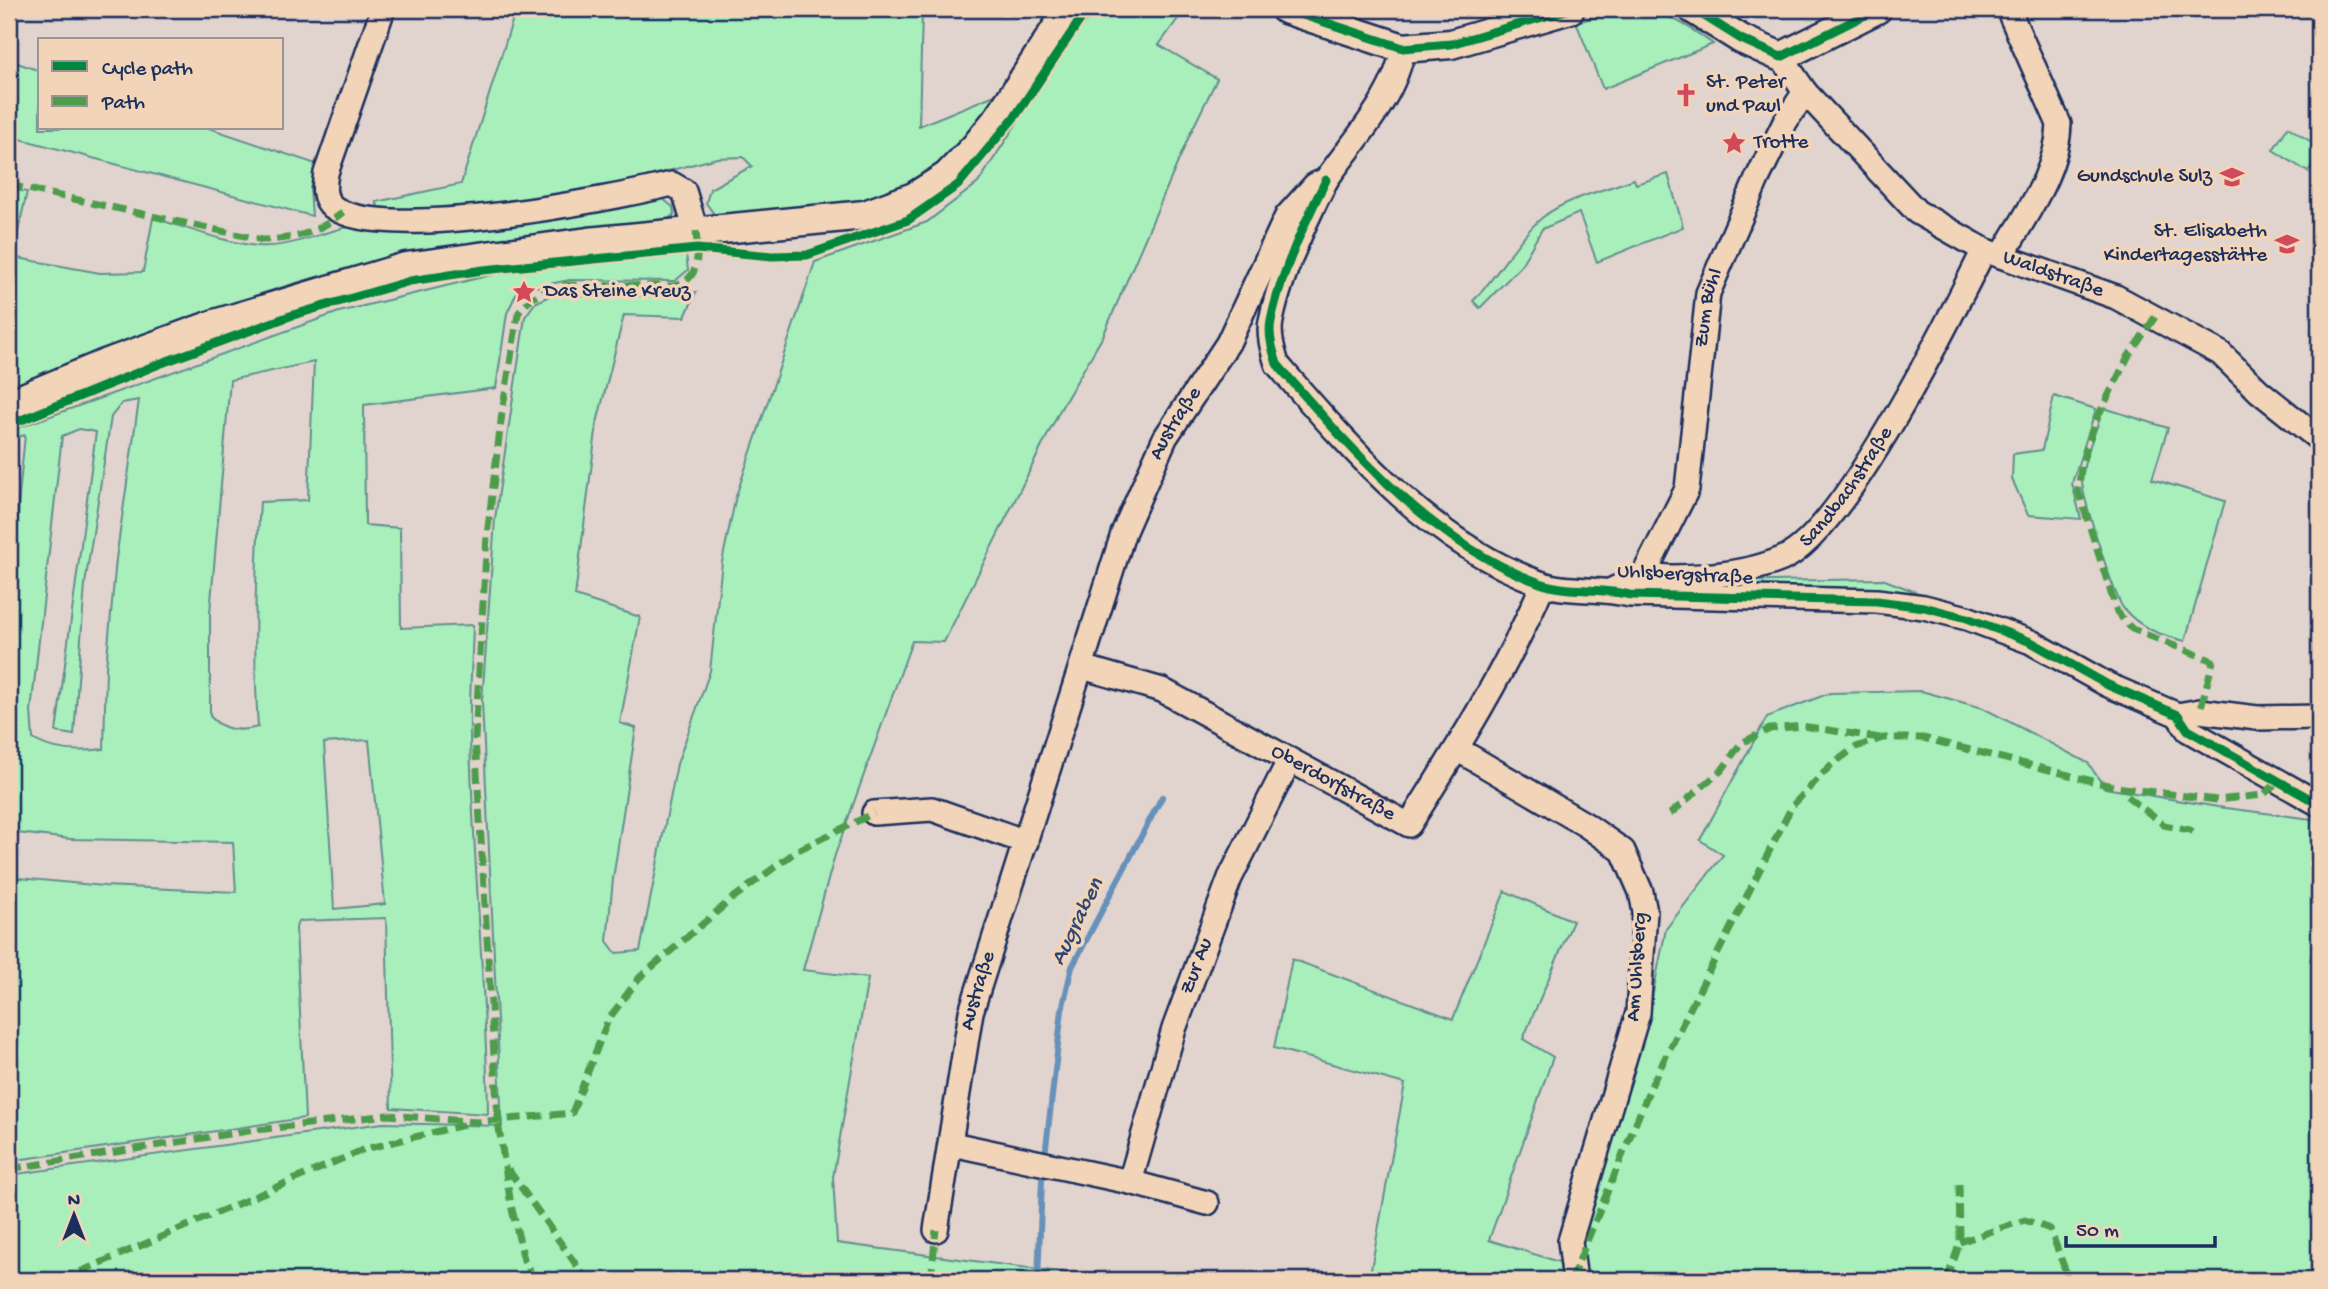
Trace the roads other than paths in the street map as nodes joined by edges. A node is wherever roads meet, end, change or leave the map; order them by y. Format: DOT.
graph roads {
  1 [pos="383,9"];
  2 [pos="1075,9"];
  3 [pos="1285,9"];
  4 [pos="1570,9"];
  5 [pos="1693,9"];
  6 [pos="1877,9"];
  7 [pos="2008,9"];
  8 [pos="1404,48"];
  9 [pos="1782,57"];
  10 [pos="1805,92"];
  11 [pos="1326,180"];
  12 [pos="696,231"];
  13 [pos="1993,253"];
  14 [pos="9,404"];
  15 [pos="2319,439"];
  16 [pos="1643,576"];
  17 [pos="1543,584"];
  18 [pos="1612,590"];
  19 [pos="1083,667"];
  20 [pos="2178,715"];
  21 [pos="2319,717"];
  22 [pos="1457,749"];
  23 [pos="1289,761"];
  24 [pos="2319,804"];
  25 [pos="874,813"];
  26 [pos="1026,842"];
  27 [pos="951,1144"];
  28 [pos="1130,1182"];
  29 [pos="1207,1203"];
  30 [pos="936,1230"];
  31 [pos="1574,1273"];
  1 -- 12 [label="street"];
  2 -- 12 [label="street"];
  3 -- 8 [label="street"];
  4 -- 8 [label="street"];
  5 -- 9 [label="street"];
  6 -- 9 [label="street"];
  7 -- 13 [label="street, Sandbachstraße"];
  8 -- 11 [label="street, Austraße"];
  9 -- 10 [label="street"];
  10 -- 13 [label="street, Waldstraße"];
  10 -- 16 [label="street, Zum Bühl"];
  11 -- 17 [label="street, Uhlsbergstraße"];
  11 -- 19 [label="street, Austraße"];
  12 -- 14 [label="street"];
  13 -- 15 [label="street, Waldstraße"];
  13 -- 16 [label="street, Sandbachstraße"];
  16 -- 18 [label="street, Sandbachstraße"];
  17 -- 18 [label="street, Uhlsbergstraße"];
  17 -- 22 [label="street, Oberdorfstraße"];
  18 -- 20 [label="street, Uhlsbergstraße"];
  19 -- 23 [label="street, Oberdorfstraße"];
  19 -- 26 [label="street, Austraße"];
  20 -- 21 [label="street, Uhlsbergstraße"];
  20 -- 24 [label="street, Uhlsbergstraße"];
  22 -- 23 [label="street, Oberdorfstraße"];
  22 -- 31 [label="street, Am Uhlsberg"];
  23 -- 28 [label="street, Zur Au"];
  25 -- 26 [label="street"];
  26 -- 27 [label="street, Austraße"];
  27 -- 28 [label="street"];
  27 -- 30 [label="street, Austraße"];
  28 -- 29 [label="street"];
}
